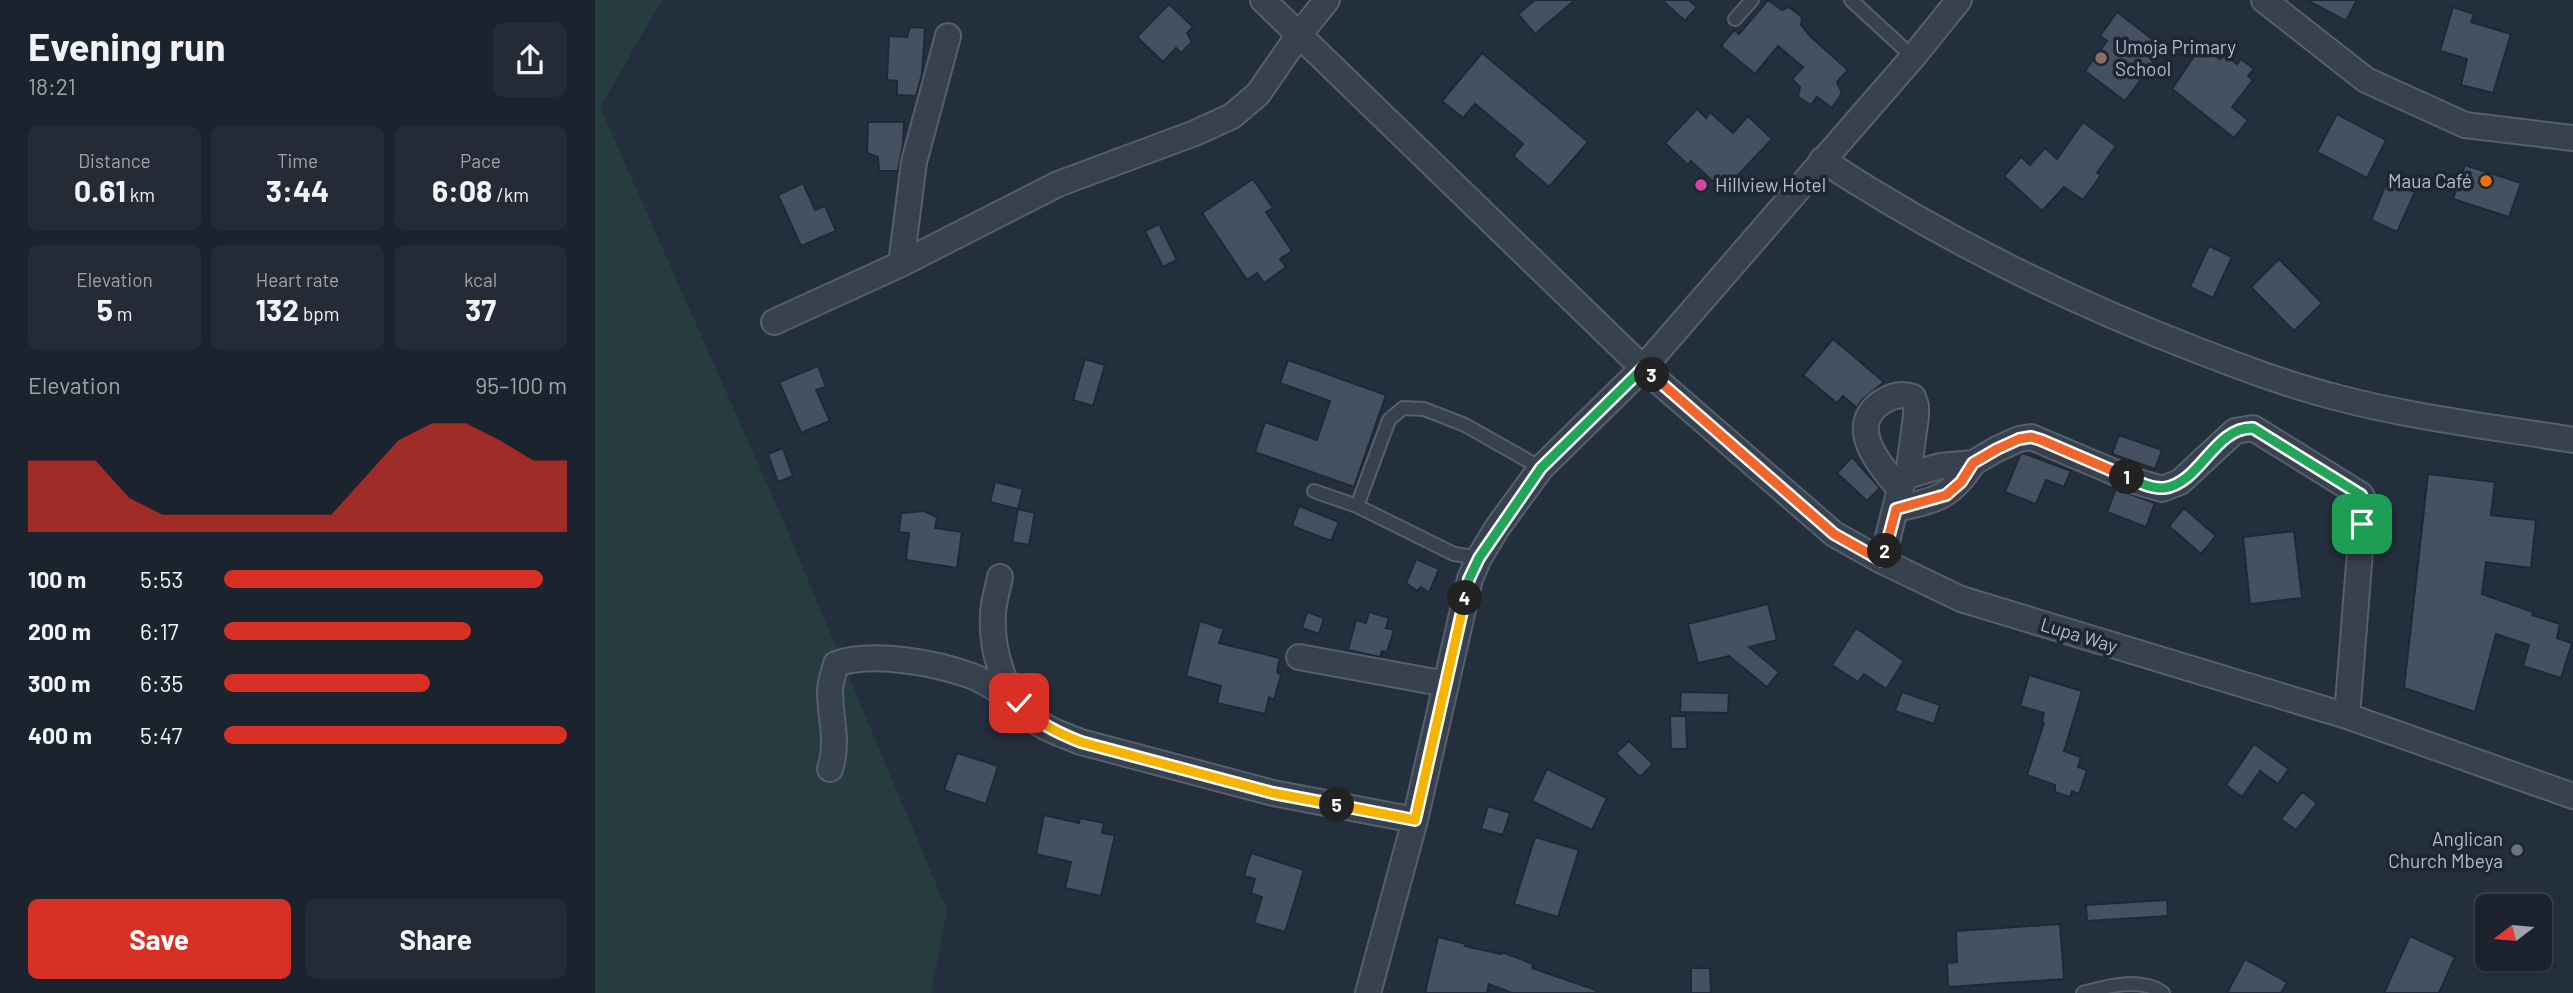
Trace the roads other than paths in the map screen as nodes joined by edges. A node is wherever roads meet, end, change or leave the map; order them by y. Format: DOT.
graph roads {
  1 [pos="1263,0"];
  2 [pos="1327,0"];
  3 [pos="1752,0"];
  4 [pos="1850,0"];
  5 [pos="1959,0"];
  6 [pos="2264,0"];
  7 [pos="1735,19"];
  8 [pos="948,36"];
  9 [pos="1298,36"];
  10 [pos="1913,57"];
  11 [pos="2573,138"];
  12 [pos="1822,160"];
  13 [pos="901,264"];
  14 [pos="775,322"];
  15 [pos="1643,368"];
  16 [pos="2573,440"];
  17 [pos="1973,463"];
  18 [pos="1541,468"];
  19 [pos="1901,491"];
  20 [pos="1314,492"];
  21 [pos="1357,506"];
  22 [pos="1479,558"];
  23 [pos="1882,561"];
  24 [pos="1000,577"];
  25 [pos="1299,657"];
  26 [pos="1446,684"];
  27 [pos="1019,703"];
  28 [pos="2347,716"];
  29 [pos="830,769"];
  30 [pos="2573,796"];
  31 [pos="1415,820"];
  32 [pos="1368,993"];
  33 [pos="2083,993"];
  34 [pos="2163,993"];
  1 -- 9 [label="street, Lupa Way"];
  2 -- 9 [label="street"];
  3 -- 7 [label="lane"];
  4 -- 10 [label="lane"];
  5 -- 10 [label="street"];
  6 -- 11 [label="street"];
  8 -- 13 [label="street"];
  9 -- 13 [label="street"];
  9 -- 15 [label="street, Lupa Way"];
  10 -- 12 [label="street"];
  12 -- 15 [label="street"];
  12 -- 16 [label="street"];
  13 -- 14 [label="street"];
  15 -- 18 [label="street"];
  15 -- 23 [label="street, Lupa Way"];
  17 -- 19 [label="street"];
  17 -- 19 [label="street"];
  17 -- 28 [label="street"];
  18 -- 21 [label="lane"];
  18 -- 22 [label="street"];
  19 -- 23 [label="street"];
  20 -- 21 [label="lane"];
  21 -- 22 [label="lane"];
  22 -- 26 [label="street"];
  23 -- 28 [label="street, Lupa Way"];
  24 -- 27 [label="street"];
  25 -- 26 [label="street"];
  26 -- 31 [label="street"];
  27 -- 29 [label="street"];
  27 -- 31 [label="street"];
  28 -- 30 [label="street, Lupa Way"];
  31 -- 32 [label="street"];
  33 -- 34 [label="lane"];
}
